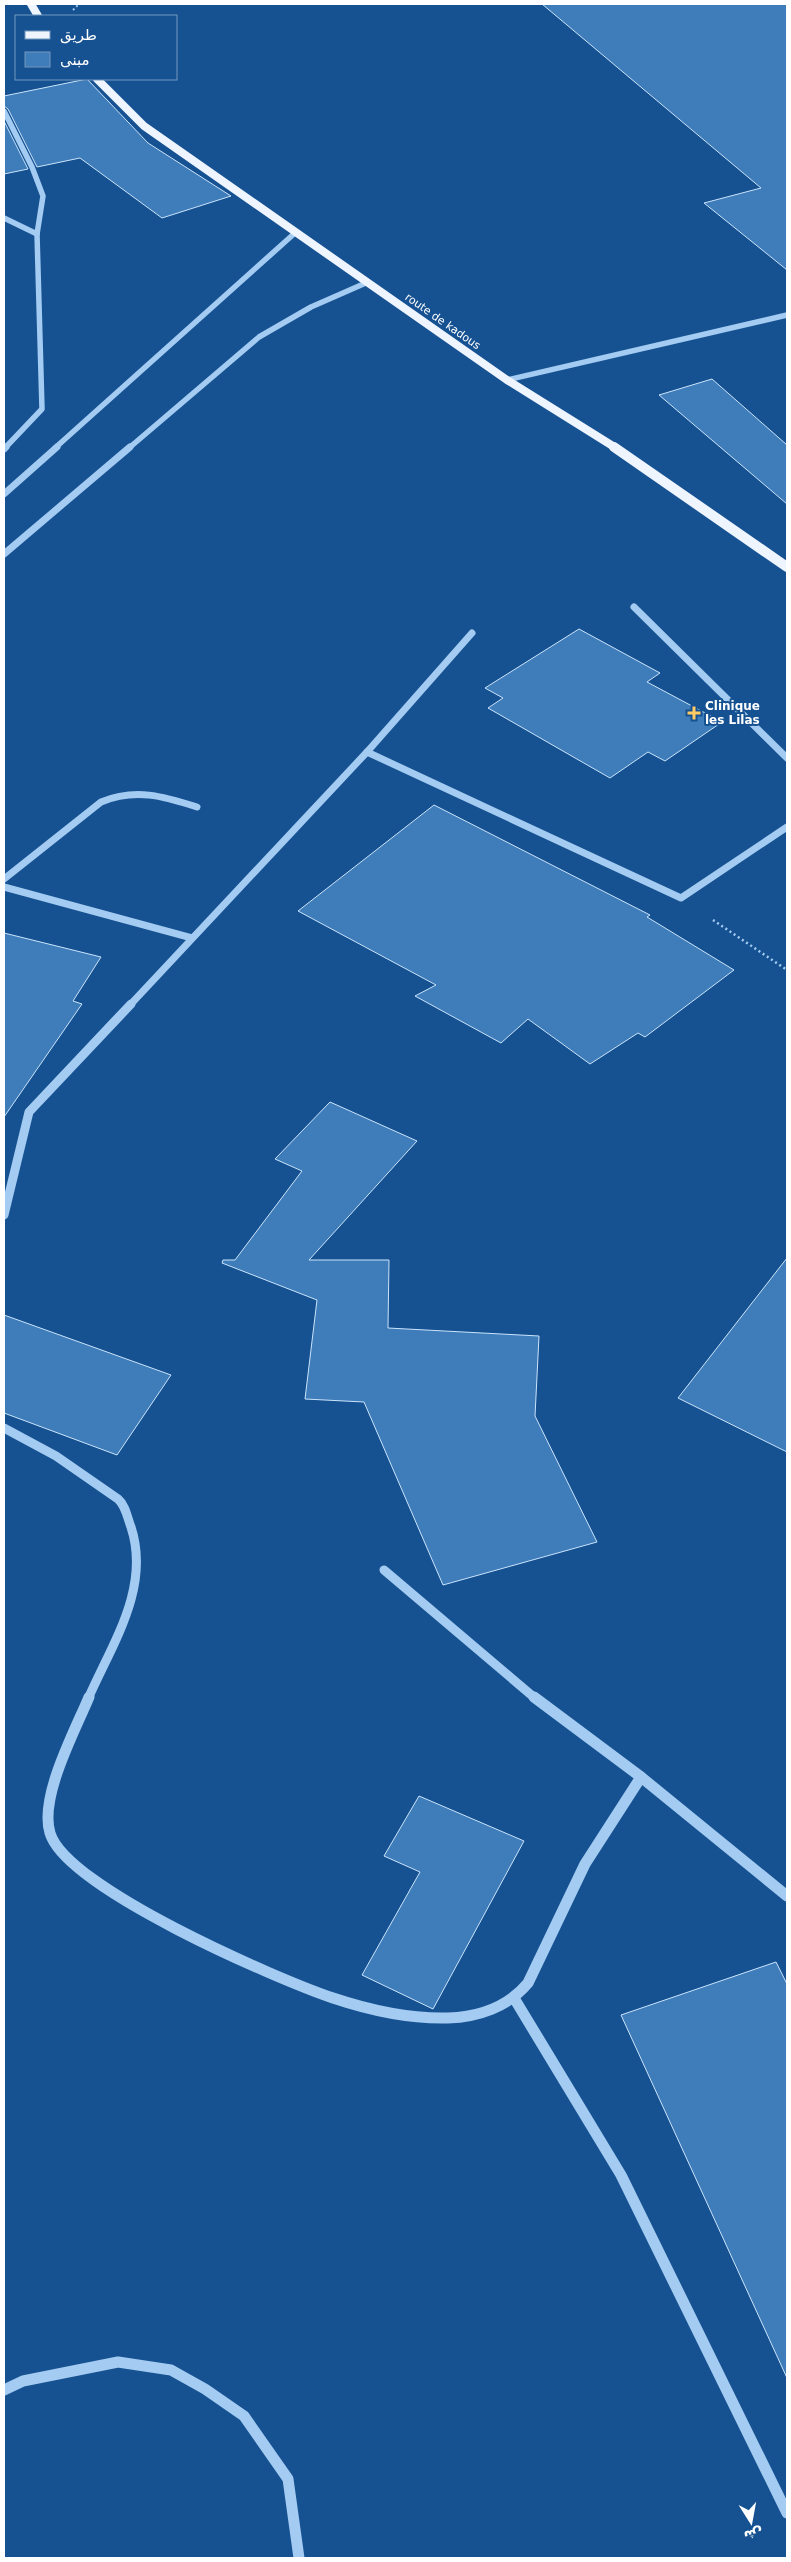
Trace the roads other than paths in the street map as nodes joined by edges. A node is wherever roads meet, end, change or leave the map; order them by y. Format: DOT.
graph roads {
  1 [pos="31,4"];
  2 [pos="37,15"];
  3 [pos="98,80"];
  4 [pos="4,111"];
  5 [pos="4,219"];
  6 [pos="296,232"];
  7 [pos="37,234"];
  8 [pos="368,282"];
  9 [pos="787,315"];
  10 [pos="507,380"];
  11 [pos="4,449"];
  12 [pos="4,494"];
  13 [pos="4,554"];
  14 [pos="787,567"];
  15 [pos="634,607"];
  16 [pos="472,633"];
  17 [pos="366,752"];
  18 [pos="787,758"];
  19 [pos="197,807"];
  20 [pos="787,827"];
  21 [pos="4,879"];
  22 [pos="4,887"];
  23 [pos="192,938"];
  24 [pos="4,1215"];
  25 [pos="4,1428"];
  26 [pos="384,1570"];
  27 [pos="641,1777"];
  28 [pos="787,1896"];
  29 [pos="514,1998"];
  30 [pos="4,2390"];
  31 [pos="787,2513"];
  32 [pos="299,2558"];
  1 -- 2 [label="main road"];
  3 -- 6 [label="main road, route de kadous"];
  4 -- 7 [label="street"];
  5 -- 7 [label="street"];
  6 -- 8 [label="main road, route de kadous"];
  6 -- 12 [label="street"];
  7 -- 11 [label="street"];
  8 -- 10 [label="main road, route de kadous"];
  8 -- 13 [label="street"];
  9 -- 10 [label="street"];
  10 -- 14 [label="main road, route de kadous"];
  15 -- 18 [label="street"];
  16 -- 17 [label="street"];
  17 -- 20 [label="street"];
  17 -- 23 [label="street"];
  19 -- 21 [label="street"];
  22 -- 23 [label="street"];
  23 -- 24 [label="street"];
  25 -- 29 [label="street"];
  26 -- 27 [label="street"];
  27 -- 28 [label="street"];
  27 -- 29 [label="street"];
  29 -- 31 [label="street"];
  30 -- 32 [label="street"];
}
